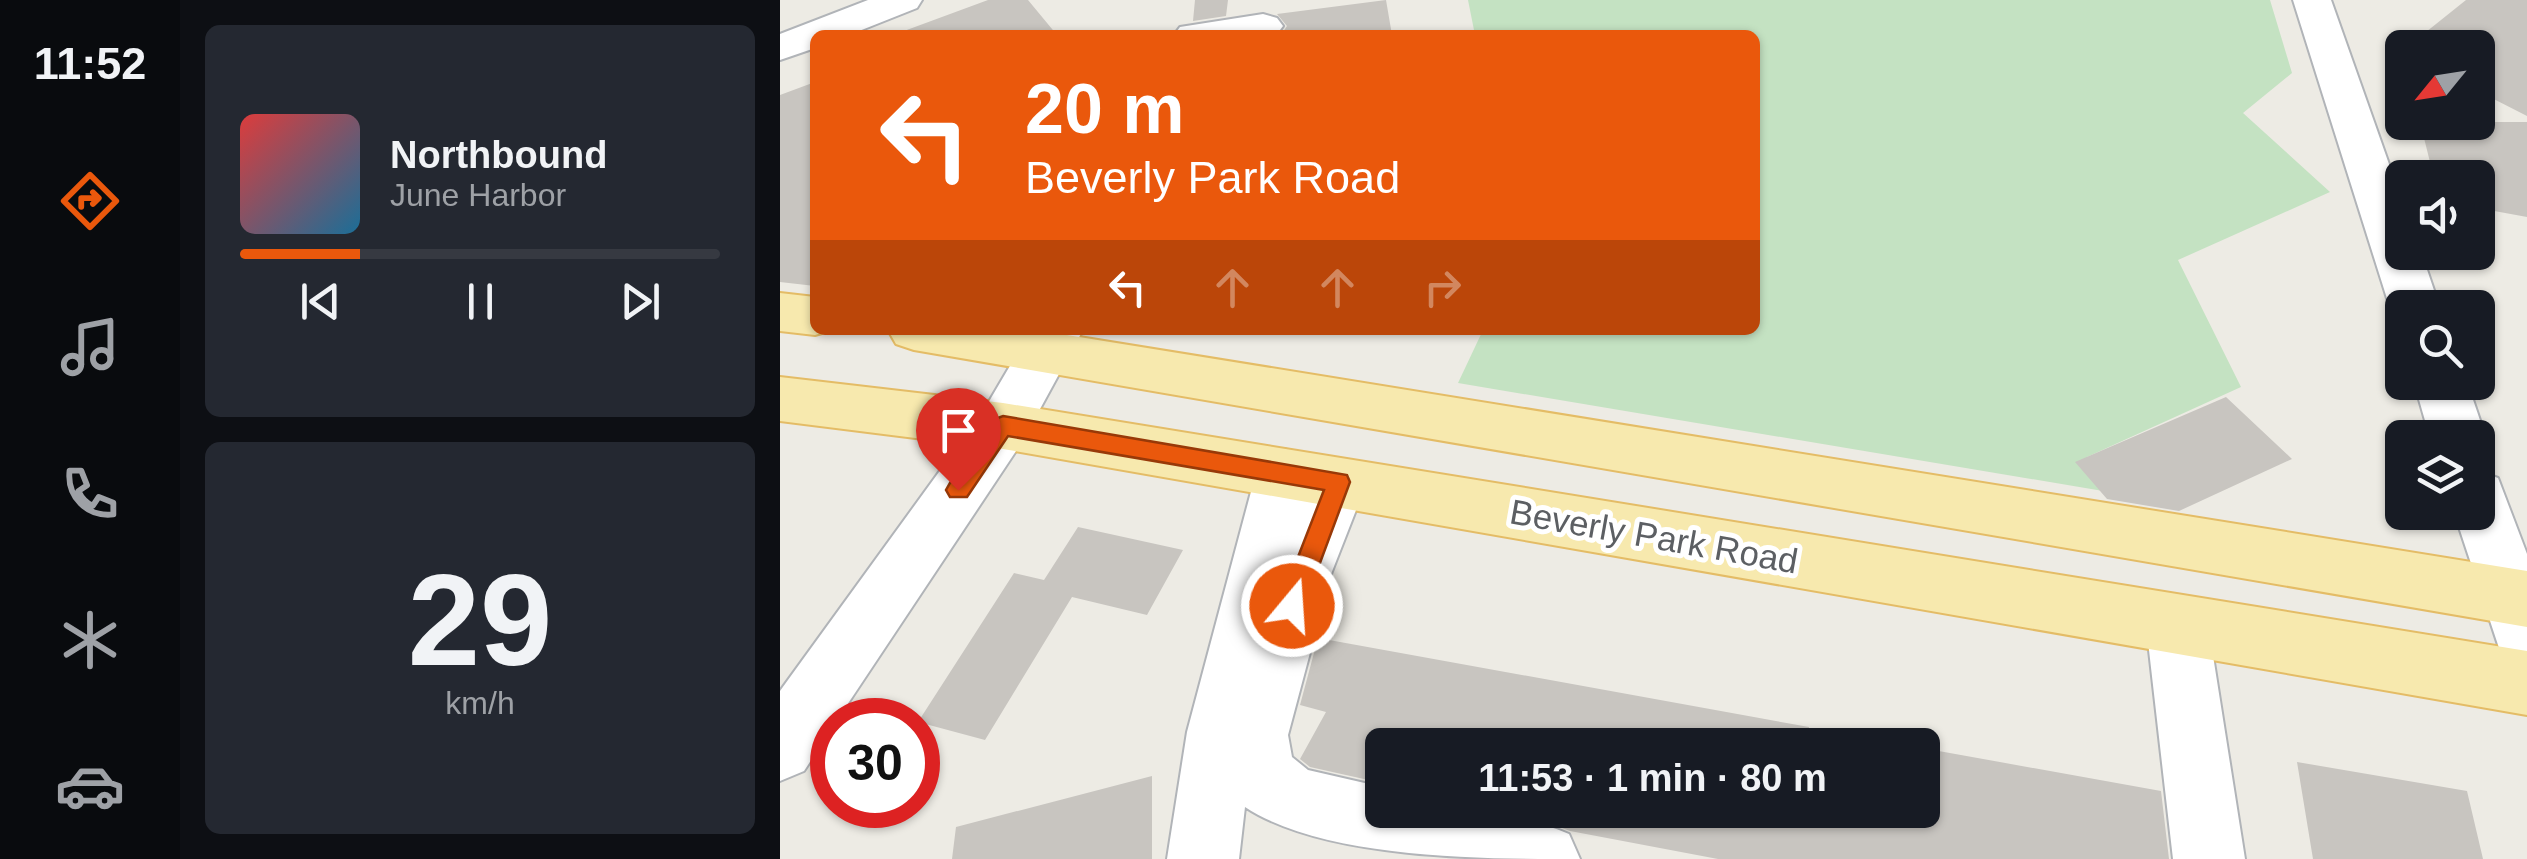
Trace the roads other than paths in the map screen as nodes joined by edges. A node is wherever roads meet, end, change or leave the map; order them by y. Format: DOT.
graph roads {
  1 [pos="903,0"];
  2 [pos="2312,0"];
  3 [pos="1264,21"];
  4 [pos="826,30"];
  5 [pos="1219,30"];
  6 [pos="810,36"];
  7 [pos="780,48"];
  8 [pos="2409,290"];
  9 [pos="780,312"];
  10 [pos="810,315"];
  11 [pos="977,335"];
  12 [pos="1052,341"];
  13 [pos="780,398"];
  14 [pos="1003,426"];
  15 [pos="1311,478"];
  16 [pos="2491,530"];
  17 [pos="2522,614"];
  18 [pos="2177,624"];
  19 [pos="2527,682"];
  20 [pos="780,747"];
  21 [pos="1204,859"];
  22 [pos="1544,859"];
  23 [pos="2209,859"];
  1 -- 4 [label="street"];
  2 -- 8 [label="street"];
  3 -- 5 [label="street"];
  6 -- 7 [label="street"];
  9 -- 10 [label="main road"];
  11 -- 12 [label="main road"];
  12 -- 14 [label="street"];
  12 -- 17 [label="main road"];
  13 -- 14 [label="main road, Beverly Park Road"];
  14 -- 15 [label="main road, Beverly Park Road"];
  14 -- 20 [label="street"];
  15 -- 18 [label="main road, Beverly Park Road"];
  15 -- 21 [label="street"];
  15 -- 22 [label="street"];
  16 -- 17 [label="street"];
  18 -- 19 [label="main road, Beverly Park Road"];
  18 -- 23 [label="street"];
}
